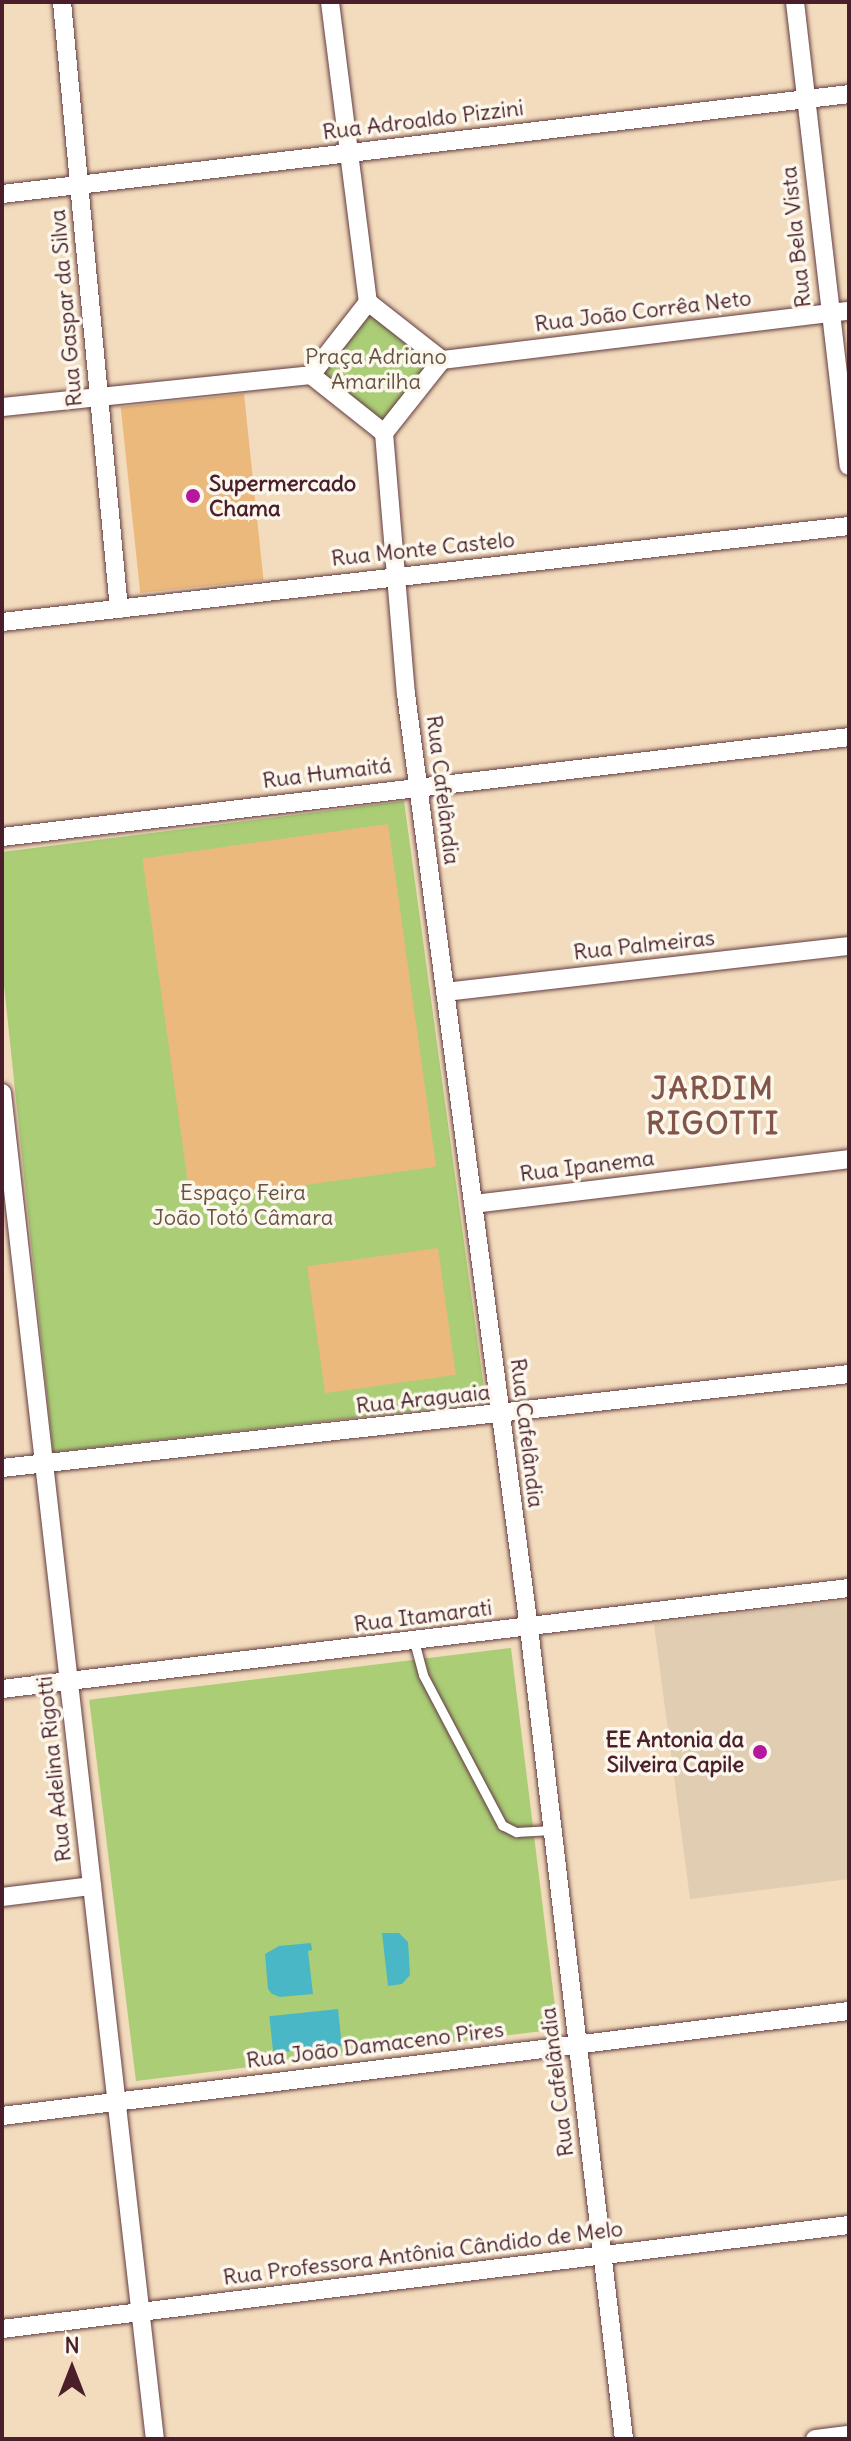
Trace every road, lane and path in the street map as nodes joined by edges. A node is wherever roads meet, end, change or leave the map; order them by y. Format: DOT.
graph roads {
  1 [pos="62,2"];
  2 [pos="330,2"];
  3 [pos="795,2"];
  4 [pos="849,94"];
  5 [pos="805,99"];
  6 [pos="347,154"];
  7 [pos="78,184"];
  8 [pos="2,194"];
  9 [pos="368,302"];
  10 [pos="849,311"];
  11 [pos="828,313"];
  12 [pos="442,360"];
  13 [pos="311,375"];
  14 [pos="99,395"];
  15 [pos="2,407"];
  16 [pos="384,433"];
  17 [pos="849,466"];
  18 [pos="849,526"];
  19 [pos="394,576"];
  20 [pos="119,609"];
  21 [pos="2,622"];
  22 [pos="849,737"];
  23 [pos="418,786"];
  24 [pos="2,837"];
  25 [pos="849,946"];
  26 [pos="445,992"];
  27 [pos="2,1093"];
  28 [pos="849,1159"];
  29 [pos="473,1204"];
  30 [pos="849,1374"];
  31 [pos="501,1415"];
  32 [pos="45,1464"];
  33 [pos="2,1468"];
  34 [pos="849,1588"];
  35 [pos="529,1628"];
  36 [pos="414,1641"];
  37 [pos="69,1682"];
  38 [pos="2,1689"];
  39 [pos="552,1830"];
  40 [pos="92,1886"];
  41 [pos="2,1897"];
  42 [pos="849,2011"];
  43 [pos="577,2043"];
  44 [pos="116,2102"];
  45 [pos="2,2116"];
  46 [pos="849,2225"];
  47 [pos="602,2255"];
  48 [pos="139,2312"];
  49 [pos="2,2329"];
  50 [pos="849,2435"];
  51 [pos="155,2439"];
  52 [pos="624,2439"];
  53 [pos="815,2439"];
  1 -- 7 [label="street, Rua Gaspar da Silva"];
  2 -- 6 [label="street"];
  3 -- 5 [label="street, Rua Bela Vista"];
  4 -- 5 [label="street, Rua Adroaldo Pizzini"];
  5 -- 6 [label="street, Rua Adroaldo Pizzini"];
  5 -- 11 [label="street, Rua Bela Vista"];
  6 -- 7 [label="street, Rua Adroaldo Pizzini"];
  6 -- 9 [label="street"];
  7 -- 8 [label="street, Rua Adroaldo Pizzini"];
  7 -- 14 [label="street, Rua Gaspar da Silva"];
  9 -- 12 [label="street"];
  9 -- 13 [label="street"];
  10 -- 11 [label="street, Rua João Corrêa Neto"];
  11 -- 12 [label="street, Rua João Corrêa Neto"];
  11 -- 17 [label="street, Rua Bela Vista"];
  12 -- 16 [label="street"];
  13 -- 14 [label="street"];
  13 -- 16 [label="street"];
  14 -- 15 [label="street"];
  14 -- 20 [label="street, Rua Gaspar da Silva"];
  16 -- 19 [label="street, Rua Cafelândia"];
  18 -- 19 [label="street, Rua Monte Castelo"];
  19 -- 20 [label="street, Rua Monte Castelo"];
  19 -- 23 [label="street, Rua Cafelândia"];
  20 -- 21 [label="street, Rua Monte Castelo"];
  22 -- 23 [label="street, Rua Humaitá"];
  23 -- 24 [label="street, Rua Humaitá"];
  23 -- 26 [label="street, Rua Cafelândia"];
  25 -- 26 [label="street, Rua Palmeiras"];
  26 -- 29 [label="street, Rua Cafelândia"];
  27 -- 32 [label="street, Rua Adelina Rigotti"];
  28 -- 29 [label="street, Rua Ipanema"];
  29 -- 31 [label="street, Rua Cafelândia"];
  30 -- 31 [label="street, Rua Araguaia"];
  31 -- 32 [label="street, Rua Araguaia"];
  31 -- 35 [label="street, Rua Cafelândia"];
  32 -- 33 [label="street, Rua Araguaia"];
  32 -- 37 [label="street, Rua Adelina Rigotti"];
  34 -- 35 [label="street, Rua Itamarati"];
  35 -- 36 [label="street, Rua Itamarati"];
  35 -- 39 [label="street, Rua Cafelândia"];
  36 -- 37 [label="street, Rua Itamarati"];
  36 -- 39 [label="lane"];
  37 -- 38 [label="street, Rua Itamarati"];
  37 -- 40 [label="street, Rua Adelina Rigotti"];
  39 -- 43 [label="street, Rua Cafelândia"];
  40 -- 41 [label="street"];
  40 -- 44 [label="street, Rua Adelina Rigotti"];
  42 -- 43 [label="street, Rua João Damaceno Pires"];
  43 -- 44 [label="street, Rua João Damaceno Pires"];
  43 -- 47 [label="street, Rua Cafelândia"];
  44 -- 45 [label="street, Rua João Damaceno Pires"];
  44 -- 48 [label="street, Rua Adelina Rigotti"];
  46 -- 47 [label="street, Rua Professora Antônia Cândido de Melo"];
  47 -- 48 [label="street, Rua Professora Antônia Cândido de Melo"];
  47 -- 52 [label="street, Rua Cafelândia"];
  48 -- 49 [label="street, Rua Professora Antônia Cândido de Melo"];
  48 -- 51 [label="street, Rua Adelina Rigotti"];
  50 -- 53 [label="street"];
}
